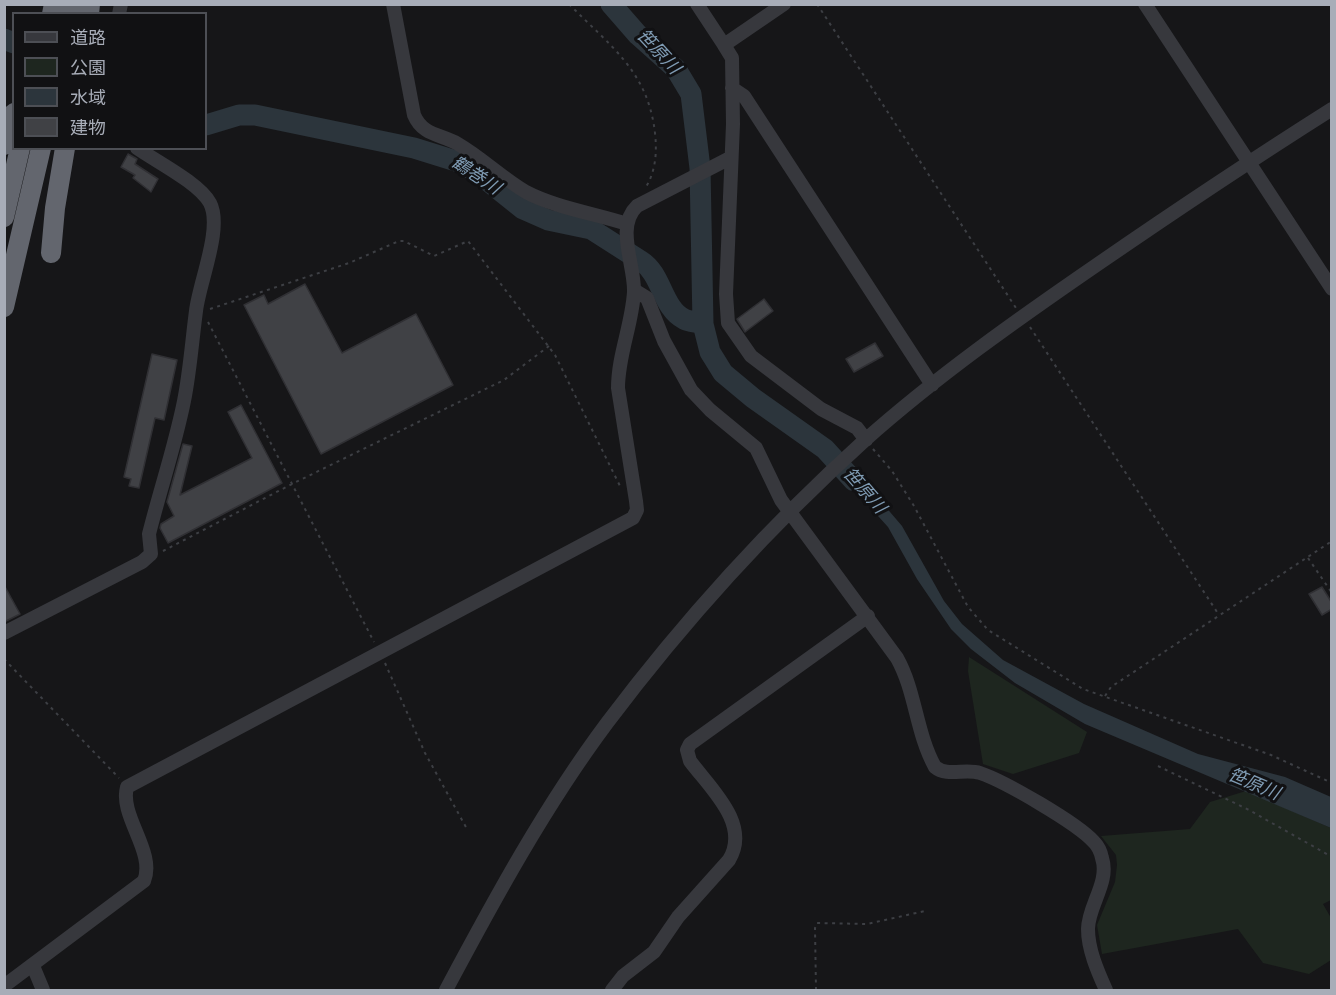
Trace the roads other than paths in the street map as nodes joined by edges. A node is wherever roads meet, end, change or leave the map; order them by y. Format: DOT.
graph roads {
  1 [pos="74,4"];
  2 [pos="393,4"];
  3 [pos="697,4"];
  4 [pos="784,4"];
  5 [pos="1145,4"];
  6 [pos="56,11"];
  7 [pos="724,45"];
  8 [pos="732,88"];
  9 [pos="1332,109"];
  10 [pos="12,119"];
  11 [pos="4,145"];
  12 [pos="20,150"];
  13 [pos="41,150"];
  14 [pos="65,150"];
  15 [pos="140,150"];
  16 [pos="730,158"];
  17 [pos="1249,164"];
  18 [pos="4,218"];
  19 [pos="627,226"];
  20 [pos="51,253"];
  21 [pos="633,285"];
  22 [pos="1332,289"];
  23 [pos="4,307"];
  24 [pos="932,385"];
  25 [pos="866,440"];
  26 [pos="789,512"];
  27 [pos="868,616"];
  28 [pos="4,633"];
  29 [pos="33,966"];
  30 [pos="4,986"];
  31 [pos="43,990"];
  32 [pos="446,990"];
  33 [pos="612,990"];
  34 [pos="1107,990"];
  1 -- 6 [label="highway"];
  2 -- 19 [label="street"];
  3 -- 7 [label="street"];
  4 -- 7 [label="street"];
  5 -- 17 [label="street"];
  7 -- 8 [label="street"];
  8 -- 16 [label="street"];
  8 -- 24 [label="street"];
  9 -- 17 [label="street"];
  10 -- 11 [label="highway"];
  12 -- 18 [label="highway"];
  13 -- 23 [label="highway"];
  14 -- 20 [label="highway"];
  15 -- 28 [label="street"];
  16 -- 19 [label="street"];
  16 -- 25 [label="street"];
  17 -- 22 [label="street"];
  17 -- 24 [label="street"];
  19 -- 21 [label="street"];
  21 -- 26 [label="street"];
  21 -- 29 [label="street"];
  24 -- 25 [label="street"];
  25 -- 26 [label="street"];
  26 -- 27 [label="street"];
  26 -- 32 [label="street"];
  27 -- 33 [label="street"];
  27 -- 34 [label="street"];
  29 -- 30 [label="street"];
  29 -- 31 [label="street"];
}
